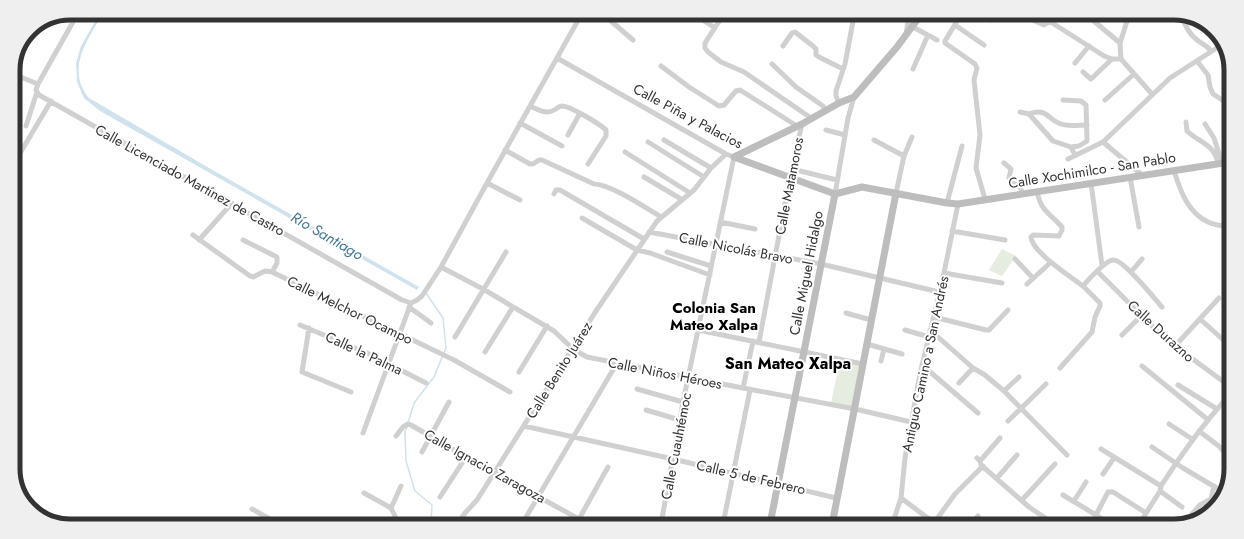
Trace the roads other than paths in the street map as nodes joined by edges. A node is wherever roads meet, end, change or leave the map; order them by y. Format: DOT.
graph roads {
  1 [pos="74,20"];
  2 [pos="578,20"];
  3 [pos="610,20"];
  4 [pos="703,20"];
  5 [pos="720,20"];
  6 [pos="853,20"];
  7 [pos="908,20"];
  8 [pos="917,20"];
  9 [pos="958,20"];
  10 [pos="1033,20"];
  11 [pos="1093,20"];
  12 [pos="1127,20"];
  13 [pos="1050,21"];
  14 [pos="1183,21"];
  15 [pos="955,24"];
  16 [pos="913,27"];
  17 [pos="715,28"];
  18 [pos="906,34"];
  19 [pos="928,35"];
  20 [pos="633,40"];
  21 [pos="937,40"];
  22 [pos="1120,43"];
  23 [pos="984,45"];
  24 [pos="783,46"];
  25 [pos="1089,46"];
  26 [pos="1218,46"];
  27 [pos="1211,51"];
  28 [pos="557,58"];
  29 [pos="1112,59"];
  30 [pos="1121,59"];
  31 [pos="1196,61"];
  32 [pos="1074,63"];
  33 [pos="772,64"];
  34 [pos="661,66"];
  35 [pos="844,69"];
  36 [pos="913,69"];
  37 [pos="1083,72"];
  38 [pos="1134,74"];
  39 [pos="20,77"];
  40 [pos="38,84"];
  41 [pos="37,92"];
  42 [pos="1152,94"];
  43 [pos="854,97"];
  44 [pos="1063,100"];
  45 [pos="1105,100"];
  46 [pos="1224,101"];
  47 [pos="51,102"];
  48 [pos="840,103"];
  49 [pos="530,106"];
  50 [pos="825,111"];
  51 [pos="1020,112"];
  52 [pos="580,113"];
  53 [pos="1029,114"];
  54 [pos="811,118"];
  55 [pos="1186,122"];
  56 [pos="520,123"];
  57 [pos="1205,124"];
  58 [pos="799,125"];
  59 [pos="26,126"];
  60 [pos="1087,126"];
  61 [pos="826,130"];
  62 [pos="568,136"];
  63 [pos="845,136"];
  64 [pos="912,137"];
  65 [pos="664,140"];
  66 [pos="874,140"];
  67 [pos="648,142"];
  68 [pos="1103,142"];
  69 [pos="562,146"];
  70 [pos="962,146"];
  71 [pos="1071,147"];
  72 [pos="505,150"];
  73 [pos="625,152"];
  74 [pos="20,153"];
  75 [pos="726,154"];
  76 [pos="1075,155"];
  77 [pos="904,156"];
  78 [pos="734,157"];
  79 [pos="1068,159"];
  80 [pos="1004,163"];
  81 [pos="1220,163"];
  82 [pos="1224,163"];
  83 [pos="588,164"];
  84 [pos="711,168"];
  85 [pos="792,169"];
  86 [pos="1174,170"];
  87 [pos="1142,175"];
  88 [pos="644,177"];
  89 [pos="704,177"];
  90 [pos="790,177"];
  91 [pos="1130,177"];
  92 [pos="837,180"];
  93 [pos="487,183"];
  94 [pos="1090,183"];
  95 [pos="1036,192"];
  96 [pos="690,193"];
  97 [pos="896,193"];
  98 [pos="1022,193"];
  99 [pos="554,194"];
  100 [pos="835,194"];
  101 [pos="681,199"];
  102 [pos="985,199"];
  103 [pos="520,200"];
  104 [pos="232,203"];
  105 [pos="947,203"];
  106 [pos="958,204"];
  107 [pos="661,216"];
  108 [pos="582,218"];
  109 [pos="720,222"];
  110 [pos="1139,227"];
  111 [pos="1224,227"];
  112 [pos="755,229"];
  113 [pos="649,232"];
  114 [pos="952,232"];
  115 [pos="193,235"];
  116 [pos="199,240"];
  117 [pos="243,240"];
  118 [pos="644,240"];
  119 [pos="1005,240"];
  120 [pos="716,244"];
  121 [pos="637,250"];
  122 [pos="506,252"];
  123 [pos="667,252"];
  124 [pos="775,256"];
  125 [pos="1015,259"];
  126 [pos="1142,259"];
  127 [pos="1050,262"];
  128 [pos="820,264"];
  129 [pos="1102,265"];
  130 [pos="711,266"];
  131 [pos="441,267"];
  132 [pos="272,272"];
  133 [pos="944,272"];
  134 [pos="1098,272"];
  135 [pos="1131,272"];
  136 [pos="710,275"];
  137 [pos="880,277"];
  138 [pos="1033,278"];
  139 [pos="1002,283"];
  140 [pos="1026,284"];
  141 [pos="1083,286"];
  142 [pos="483,289"];
  143 [pos="940,292"];
  144 [pos="1219,298"];
  145 [pos="410,305"];
  146 [pos="513,307"];
  147 [pos="1162,307"];
  148 [pos="1008,310"];
  149 [pos="846,313"];
  150 [pos="1141,316"];
  151 [pos="934,317"];
  152 [pos="1200,319"];
  153 [pos="871,320"];
  154 [pos="431,322"];
  155 [pos="300,324"];
  156 [pos="547,326"];
  157 [pos="309,328"];
  158 [pos="698,330"];
  159 [pos="905,330"];
  160 [pos="930,330"];
  161 [pos="399,334"];
  162 [pos="1122,335"];
  163 [pos="929,336"];
  164 [pos="455,338"];
  165 [pos="1224,340"];
  166 [pos="753,341"];
  167 [pos="759,342"];
  168 [pos="867,344"];
  169 [pos="1175,346"];
  170 [pos="573,349"];
  171 [pos="884,349"];
  172 [pos="804,351"];
  173 [pos="485,352"];
  174 [pos="902,354"];
  175 [pos="881,361"];
  176 [pos="387,364"];
  177 [pos="618,364"];
  178 [pos="863,364"];
  179 [pos="922,365"];
  180 [pos="1142,366"];
  181 [pos="973,368"];
  182 [pos="1060,368"];
  183 [pos="519,372"];
  184 [pos="689,377"];
  185 [pos="1019,377"];
  186 [pos="1224,382"];
  187 [pos="426,383"];
  188 [pos="959,383"];
  189 [pos="1046,384"];
  190 [pos="1178,385"];
  191 [pos="743,388"];
  192 [pos="637,389"];
  193 [pos="750,390"];
  194 [pos="1004,391"];
  195 [pos="351,392"];
  196 [pos="510,392"];
  197 [pos="795,398"];
  198 [pos="1224,401"];
  199 [pos="450,402"];
  200 [pos="683,402"];
  201 [pos="1021,408"];
  202 [pos="855,409"];
  203 [pos="1217,409"];
  204 [pos="646,410"];
  205 [pos="978,413"];
  206 [pos="1207,419"];
  207 [pos="680,420"];
  208 [pos="1008,421"];
  209 [pos="912,422"];
  210 [pos="1169,424"];
  211 [pos="524,426"];
  212 [pos="1198,431"];
  213 [pos="363,433"];
  214 [pos="396,436"];
  215 [pos="432,436"];
  216 [pos="574,437"];
  217 [pos="1000,438"];
  218 [pos="1192,439"];
  219 [pos="1152,448"];
  220 [pos="1101,449"];
  221 [pos="422,452"];
  222 [pos="1224,452"];
  223 [pos="1018,455"];
  224 [pos="1067,455"];
  225 [pos="466,457"];
  226 [pos="1114,458"];
  227 [pos="673,459"];
  228 [pos="1176,463"];
  229 [pos="1055,464"];
  230 [pos="983,466"];
  231 [pos="608,467"];
  232 [pos="495,473"];
  233 [pos="733,474"];
  234 [pos="1102,474"];
  235 [pos="997,478"];
  236 [pos="1086,482"];
  237 [pos="778,484"];
  238 [pos="402,486"];
  239 [pos="1214,486"];
  240 [pos="1160,489"];
  241 [pos="1219,489"];
  242 [pos="364,493"];
  243 [pos="1063,495"];
  244 [pos="538,496"];
  245 [pos="440,497"];
  246 [pos="836,498"];
  247 [pos="901,498"];
  248 [pos="1211,499"];
  249 [pos="1022,500"];
  250 [pos="1074,501"];
  251 [pos="1182,507"];
  252 [pos="391,508"];
  253 [pos="252,509"];
  254 [pos="1146,513"];
  255 [pos="1192,514"];
  256 [pos="1096,515"];
  257 [pos="978,516"];
  258 [pos="270,519"];
  259 [pos="395,519"];
  260 [pos="461,519"];
  261 [pos="525,519"];
  262 [pos="580,519"];
  263 [pos="662,519"];
  264 [pos="724,519"];
  265 [pos="771,519"];
  266 [pos="833,519"];
  267 [pos="894,519"];
  268 [pos="928,519"];
  269 [pos="938,519"];
  270 [pos="975,519"];
  271 [pos="1047,519"];
  272 [pos="1102,519"];
  273 [pos="1143,519"];
  1 -- 40 [label="street"];
  2 -- 28 [label="street"];
  3 -- 20 [label="street"];
  4 -- 17 [label="street"];
  5 -- 17 [label="street"];
  6 -- 35 [label="street"];
  7 -- 18 [label="street"];
  8 -- 16 [label="main road"];
  9 -- 15 [label="street"];
  10 -- 13 [label="street"];
  11 -- 22 [label="street"];
  12 -- 22 [label="street"];
  13 -- 25 [label="street"];
  14 -- 27 [label="street"];
  15 -- 23 [label="street"];
  15 -- 102 [label="street"];
  16 -- 18 [label="main road"];
  16 -- 19 [label="street"];
  17 -- 54 [label="street"];
  18 -- 43 [label="main road"];
  19 -- 21 [label="street"];
  19 -- 36 [label="street"];
  22 -- 30 [label="street"];
  24 -- 35 [label="street"];
  25 -- 29 [label="street"];
  25 -- 32 [label="street"];
  26 -- 27 [label="street"];
  27 -- 31 [label="street"];
  28 -- 49 [label="street"];
  28 -- 75 [label="street, Calle Piña y Palacios"];
  29 -- 30 [label="street"];
  29 -- 37 [label="street"];
  30 -- 38 [label="street"];
  31 -- 42 [label="street"];
  31 -- 46 [label="street"];
  33 -- 50 [label="street"];
  34 -- 58 [label="street"];
  35 -- 48 [label="street"];
  38 -- 42 [label="street"];
  38 -- 45 [label="street"];
  39 -- 40 [label="street"];
  40 -- 41 [label="street"];
  41 -- 47 [label="street, Calle Licenciado Martínez de Castro"];
  41 -- 59 [label="street"];
  42 -- 68 [label="street"];
  43 -- 48 [label="main road"];
  43 -- 63 [label="street, Calle Miguel Hidalgo"];
  44 -- 60 [label="street"];
  47 -- 74 [label="street"];
  47 -- 104 [label="street, Calle Licenciado Martínez de Castro"];
  48 -- 50 [label="main road"];
  49 -- 52 [label="street"];
  49 -- 56 [label="street"];
  50 -- 54 [label="main road"];
  51 -- 53 [label="street"];
  52 -- 62 [label="street"];
  52 -- 83 [label="street"];
  53 -- 60 [label="street"];
  53 -- 71 [label="street"];
  54 -- 58 [label="main road"];
  55 -- 81 [label="street"];
  56 -- 69 [label="street"];
  56 -- 72 [label="street"];
  57 -- 81 [label="street"];
  58 -- 78 [label="main road"];
  58 -- 85 [label="street, Calle Matamoros"];
  60 -- 71 [label="street"];
  61 -- 63 [label="street"];
  63 -- 92 [label="street, Calle Miguel Hidalgo"];
  64 -- 77 [label="street"];
  65 -- 84 [label="street"];
  66 -- 77 [label="street"];
  67 -- 89 [label="street"];
  68 -- 76 [label="street"];
  68 -- 87 [label="street"];
  70 -- 105 [label="street"];
  71 -- 76 [label="street"];
  72 -- 93 [label="street"];
  72 -- 107 [label="street"];
  73 -- 96 [label="street"];
  75 -- 78 [label="street, Calle Piña y Palacios"];
  75 -- 84 [label="street, Calle Benito Juárez"];
  76 -- 79 [label="street"];
  77 -- 97 [label="street"];
  78 -- 90 [label="main road, Calle Piña y Palacios"];
  78 -- 109 [label="street, Calle Cuauhtémoc"];
  80 -- 98 [label="street"];
  81 -- 82 [label="main road, Calle Xochimilco - San Pablo"];
  81 -- 86 [label="main road, Calle Xochimilco - San Pablo"];
  84 -- 89 [label="street, Calle Benito Juárez"];
  85 -- 90 [label="street, Calle Matamoros"];
  85 -- 92 [label="street"];
  86 -- 87 [label="main road, Calle Xochimilco - San Pablo"];
  86 -- 111 [label="street"];
  87 -- 91 [label="main road, Calle Xochimilco - San Pablo"];
  88 -- 101 [label="street"];
  89 -- 96 [label="street, Calle Benito Juárez"];
  90 -- 100 [label="main road, Calle Piña y Palacios"];
  90 -- 124 [label="street, Calle Matamoros"];
  91 -- 94 [label="main road, Calle Xochimilco - San Pablo"];
  91 -- 110 [label="street"];
  92 -- 100 [label="street, Calle Miguel Hidalgo"];
  93 -- 103 [label="street"];
  93 -- 131 [label="street"];
  94 -- 95 [label="main road, Calle Xochimilco - San Pablo"];
  94 -- 129 [label="street"];
  95 -- 98 [label="main road, Calle Xochimilco - San Pablo"];
  95 -- 127 [label="street"];
  96 -- 101 [label="street, Calle Benito Juárez"];
  97 -- 100 [label="main road, Calle Xochimilco - San Pablo"];
  97 -- 105 [label="main road, Calle Xochimilco - San Pablo"];
  97 -- 137 [label="main road"];
  98 -- 102 [label="main road, Calle Xochimilco - San Pablo"];
  99 -- 118 [label="street"];
  100 -- 128 [label="main road, Calle Miguel Hidalgo"];
  101 -- 107 [label="street, Calle Benito Juárez"];
  102 -- 106 [label="main road, Calle Xochimilco - San Pablo"];
  104 -- 116 [label="street"];
  104 -- 145 [label="street, Calle Licenciado Martínez de Castro"];
  105 -- 106 [label="main road, Calle Xochimilco - San Pablo"];
  106 -- 114 [label="street, Antiguo Camino a San Andrés"];
  107 -- 113 [label="street, Calle Benito Juárez"];
  108 -- 121 [label="street"];
  109 -- 112 [label="street"];
  109 -- 120 [label="street, Calle Cuauhtémoc"];
  113 -- 118 [label="street, Calle Benito Juárez"];
  113 -- 120 [label="street, Calle Nicolás Bravo"];
  114 -- 119 [label="street"];
  114 -- 133 [label="street, Antiguo Camino a San Andrés"];
  115 -- 116 [label="street, Calle Melchor Ocampo"];
  116 -- 132 [label="street, Calle Melchor Ocampo"];
  117 -- 132 [label="street"];
  118 -- 121 [label="street, Calle Benito Juárez"];
  120 -- 124 [label="street, Calle Nicolás Bravo"];
  120 -- 130 [label="street, Calle Cuauhtémoc"];
  121 -- 136 [label="street"];
  121 -- 170 [label="street, Calle Benito Juárez"];
  122 -- 142 [label="street"];
  123 -- 130 [label="street"];
  124 -- 128 [label="street, Calle Nicolás Bravo"];
  124 -- 167 [label="street, Calle Matamoros"];
  125 -- 138 [label="street"];
  126 -- 135 [label="street"];
  127 -- 138 [label="street"];
  127 -- 141 [label="street"];
  128 -- 137 [label="street, Calle Nicolás Bravo"];
  128 -- 172 [label="main road, Calle Miguel Hidalgo"];
  129 -- 134 [label="street"];
  129 -- 135 [label="street"];
  130 -- 136 [label="street, Calle Cuauhtémoc"];
  131 -- 142 [label="street, Calle Niños Héroes"];
  131 -- 145 [label="street"];
  132 -- 161 [label="street, Calle Melchor Ocampo"];
  133 -- 139 [label="street"];
  133 -- 143 [label="street, Antiguo Camino a San Andrés"];
  134 -- 141 [label="street"];
  134 -- 150 [label="street, Calle Durazno"];
  135 -- 147 [label="street"];
  136 -- 158 [label="street, Calle Cuauhtémoc"];
  137 -- 143 [label="street, Calle Nicolás Bravo"];
  137 -- 153 [label="main road"];
  138 -- 140 [label="street"];
  141 -- 182 [label="street"];
  142 -- 146 [label="street, Calle Niños Héroes"];
  142 -- 164 [label="street"];
  143 -- 151 [label="street, Antiguo Camino a San Andrés"];
  144 -- 152 [label="street"];
  145 -- 154 [label="street, Calle Licenciado Martínez de Castro"];
  145 -- 161 [label="street"];
  146 -- 156 [label="street, Calle Niños Héroes"];
  146 -- 173 [label="street"];
  148 -- 151 [label="street"];
  149 -- 153 [label="street"];
  150 -- 162 [label="street"];
  150 -- 169 [label="street, Calle Durazno"];
  151 -- 160 [label="street, Antiguo Camino a San Andrés"];
  152 -- 165 [label="street"];
  152 -- 169 [label="street"];
  153 -- 168 [label="main road"];
  155 -- 157 [label="street, Calle la Palma"];
  156 -- 170 [label="street, Calle Niños Héroes"];
  156 -- 183 [label="street"];
  157 -- 176 [label="street, Calle la Palma"];
  157 -- 195 [label="street"];
  158 -- 166 [label="street"];
  158 -- 184 [label="street, Calle Cuauhtémoc"];
  159 -- 163 [label="street"];
  160 -- 163 [label="street, Antiguo Camino a San Andrés"];
  160 -- 181 [label="street"];
  161 -- 176 [label="street"];
  161 -- 196 [label="street, Calle Melchor Ocampo"];
  163 -- 179 [label="street, Antiguo Camino a San Andrés"];
  166 -- 167 [label="street"];
  166 -- 191 [label="street"];
  167 -- 172 [label="street"];
  168 -- 171 [label="street"];
  168 -- 178 [label="main road"];
  169 -- 186 [label="street, Calle Durazno"];
  170 -- 177 [label="street, Calle Niños Héroes"];
  170 -- 211 [label="street, Calle Benito Juárez"];
  171 -- 174 [label="street"];
  171 -- 175 [label="street"];
  172 -- 178 [label="street"];
  172 -- 197 [label="main road, Calle Miguel Hidalgo"];
  176 -- 187 [label="street, Calle la Palma"];
  176 -- 213 [label="street"];
  177 -- 184 [label="street, Calle Niños Héroes"];
  177 -- 216 [label="street"];
  178 -- 202 [label="main road"];
  179 -- 205 [label="street"];
  179 -- 209 [label="street, Antiguo Camino a San Andrés"];
  180 -- 206 [label="street"];
  181 -- 188 [label="street"];
  181 -- 194 [label="street"];
  184 -- 191 [label="street, Calle Niños Héroes"];
  184 -- 200 [label="street, Calle Cuauhtémoc"];
  185 -- 194 [label="street"];
  189 -- 201 [label="street"];
  190 -- 203 [label="street"];
  191 -- 193 [label="street, Calle Niños Héroes"];
  192 -- 200 [label="street"];
  193 -- 197 [label="street, Calle Niños Héroes"];
  193 -- 233 [label="street"];
  194 -- 201 [label="street"];
  197 -- 202 [label="street, Calle Niños Héroes"];
  197 -- 237 [label="main road, Calle Miguel Hidalgo"];
  198 -- 203 [label="street"];
  199 -- 215 [label="street"];
  200 -- 207 [label="street, Calle Cuauhtémoc"];
  201 -- 208 [label="street"];
  201 -- 224 [label="street"];
  202 -- 209 [label="street, Calle Niños Héroes"];
  202 -- 246 [label="main road"];
  203 -- 206 [label="street"];
  204 -- 207 [label="street"];
  206 -- 212 [label="street"];
  207 -- 227 [label="street, Calle Cuauhtémoc"];
  209 -- 247 [label="street, Antiguo Camino a San Andrés"];
  210 -- 218 [label="street"];
  211 -- 216 [label="street, Calle 5 de Febrero"];
  211 -- 232 [label="street, Calle Benito Juárez"];
  212 -- 218 [label="street"];
  212 -- 222 [label="street"];
  214 -- 215 [label="street, Calle Ignacio Zaragoza"];
  215 -- 221 [label="street"];
  215 -- 225 [label="street, Calle Ignacio Zaragoza"];
  216 -- 227 [label="street, Calle 5 de Febrero"];
  216 -- 244 [label="street"];
  217 -- 230 [label="street"];
  218 -- 228 [label="street"];
  219 -- 228 [label="street"];
  220 -- 226 [label="street"];
  223 -- 235 [label="street"];
  225 -- 232 [label="street, Calle Ignacio Zaragoza"];
  225 -- 245 [label="street"];
  226 -- 234 [label="street"];
  226 -- 240 [label="street"];
  227 -- 233 [label="street, Calle 5 de Febrero"];
  227 -- 263 [label="street, Calle Cuauhtémoc"];
  228 -- 239 [label="street"];
  228 -- 240 [label="street"];
  229 -- 249 [label="street"];
  230 -- 235 [label="street"];
  230 -- 269 [label="street"];
  231 -- 262 [label="street"];
  232 -- 244 [label="street, Calle Ignacio Zaragoza"];
  232 -- 260 [label="street, Calle Benito Juárez"];
  233 -- 237 [label="street, Calle 5 de Febrero"];
  233 -- 264 [label="street"];
  235 -- 249 [label="street"];
  236 -- 250 [label="street"];
  237 -- 246 [label="street, Calle 5 de Febrero"];
  237 -- 265 [label="main road, Calle Miguel Hidalgo"];
  238 -- 252 [label="street"];
  239 -- 241 [label="street"];
  239 -- 248 [label="street"];
  240 -- 251 [label="street"];
  240 -- 254 [label="street"];
  242 -- 252 [label="street"];
  243 -- 250 [label="street"];
  244 -- 261 [label="street"];
  244 -- 262 [label="street, Calle Ignacio Zaragoza"];
  246 -- 266 [label="main road"];
  247 -- 267 [label="street, Antiguo Camino a San Andrés"];
  247 -- 268 [label="street"];
  248 -- 255 [label="street"];
  249 -- 271 [label="street"];
  250 -- 256 [label="street"];
  252 -- 259 [label="street"];
  253 -- 258 [label="street"];
  254 -- 256 [label="street"];
  254 -- 273 [label="street"];
  256 -- 272 [label="street"];
  257 -- 270 [label="street"];
}
